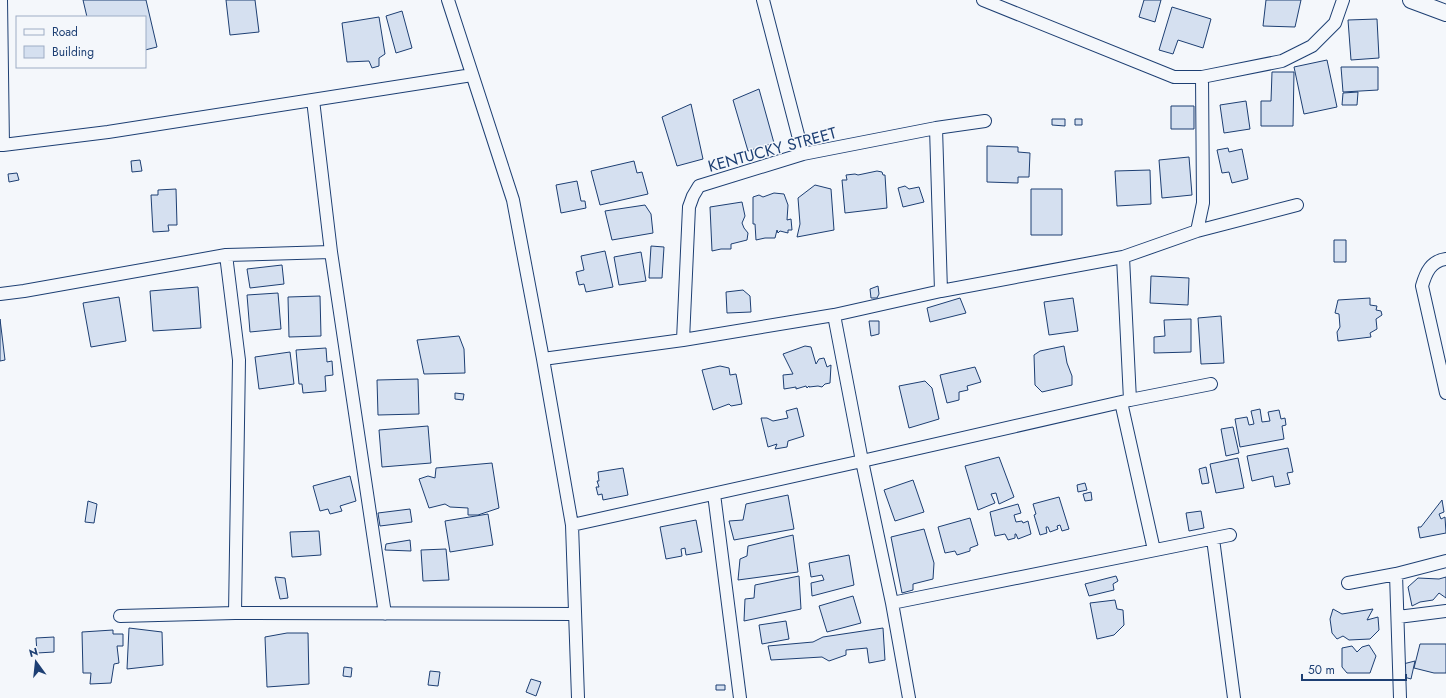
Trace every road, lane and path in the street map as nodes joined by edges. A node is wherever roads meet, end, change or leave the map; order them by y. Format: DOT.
graph roads {
  1 [pos="0,0"];
  2 [pos="448,0"];
  3 [pos="763,0"];
  4 [pos="983,0"];
  5 [pos="1344,0"];
  6 [pos="1412,0"];
  7 [pos="1446,13"];
  8 [pos="472,75"];
  9 [pos="1202,77"];
  10 [pos="313,100"];
  11 [pos="985,121"];
  12 [pos="936,128"];
  13 [pos="1,145"];
  14 [pos="803,154"];
  15 [pos="1297,205"];
  16 [pos="1197,231"];
  17 [pos="331,252"];
  18 [pos="226,255"];
  19 [pos="1123,257"];
  20 [pos="1446,259"];
  21 [pos="941,291"];
  22 [pos="0,294"];
  23 [pos="834,315"];
  24 [pos="683,340"];
  25 [pos="543,359"];
  26 [pos="1212,384"];
  27 [pos="1446,393"];
  28 [pos="1125,401"];
  29 [pos="862,461"];
  30 [pos="714,494"];
  31 [pos="572,525"];
  32 [pos="1230,535"];
  33 [pos="1213,540"];
  34 [pos="1154,550"];
  35 [pos="1446,561"];
  36 [pos="1396,574"];
  37 [pos="1348,583"];
  38 [pos="892,603"];
  39 [pos="1446,611"];
  40 [pos="235,613"];
  41 [pos="385,614"];
  42 [pos="574,614"];
  43 [pos="120,616"];
  44 [pos="1398,617"];
  45 [pos="578,698"];
  46 [pos="740,698"];
  47 [pos="909,698"];
  48 [pos="1234,698"];
  49 [pos="1400,698"];
  1 -- 13 [label="street"];
  2 -- 8 [label="street"];
  3 -- 14 [label="street"];
  4 -- 9 [label="street"];
  5 -- 9 [label="street"];
  6 -- 7 [label="street"];
  8 -- 10 [label="street"];
  8 -- 25 [label="street"];
  9 -- 16 [label="street"];
  10 -- 13 [label="street"];
  10 -- 17 [label="street"];
  11 -- 12 [label="street, KENTUCKY STREET"];
  12 -- 14 [label="street, KENTUCKY STREET"];
  12 -- 21 [label="street"];
  14 -- 24 [label="street, KENTUCKY STREET"];
  15 -- 16 [label="street"];
  16 -- 19 [label="street"];
  17 -- 18 [label="street"];
  17 -- 41 [label="street"];
  18 -- 22 [label="street"];
  18 -- 40 [label="street"];
  19 -- 21 [label="street"];
  19 -- 28 [label="street"];
  20 -- 27 [label="street"];
  21 -- 23 [label="street"];
  23 -- 24 [label="street"];
  23 -- 29 [label="street"];
  24 -- 25 [label="street"];
  25 -- 31 [label="street"];
  26 -- 28 [label="street"];
  28 -- 29 [label="street"];
  28 -- 34 [label="street"];
  29 -- 30 [label="street"];
  29 -- 38 [label="street"];
  30 -- 31 [label="street"];
  30 -- 46 [label="street"];
  31 -- 42 [label="street"];
  32 -- 33 [label="street"];
  33 -- 34 [label="street"];
  33 -- 48 [label="street"];
  34 -- 38 [label="street"];
  35 -- 36 [label="street"];
  36 -- 37 [label="street"];
  36 -- 44 [label="street"];
  38 -- 47 [label="street"];
  39 -- 44 [label="street"];
  40 -- 41 [label="street"];
  40 -- 43 [label="street"];
  41 -- 42 [label="street"];
  42 -- 45 [label="street"];
  44 -- 49 [label="street"];
}
